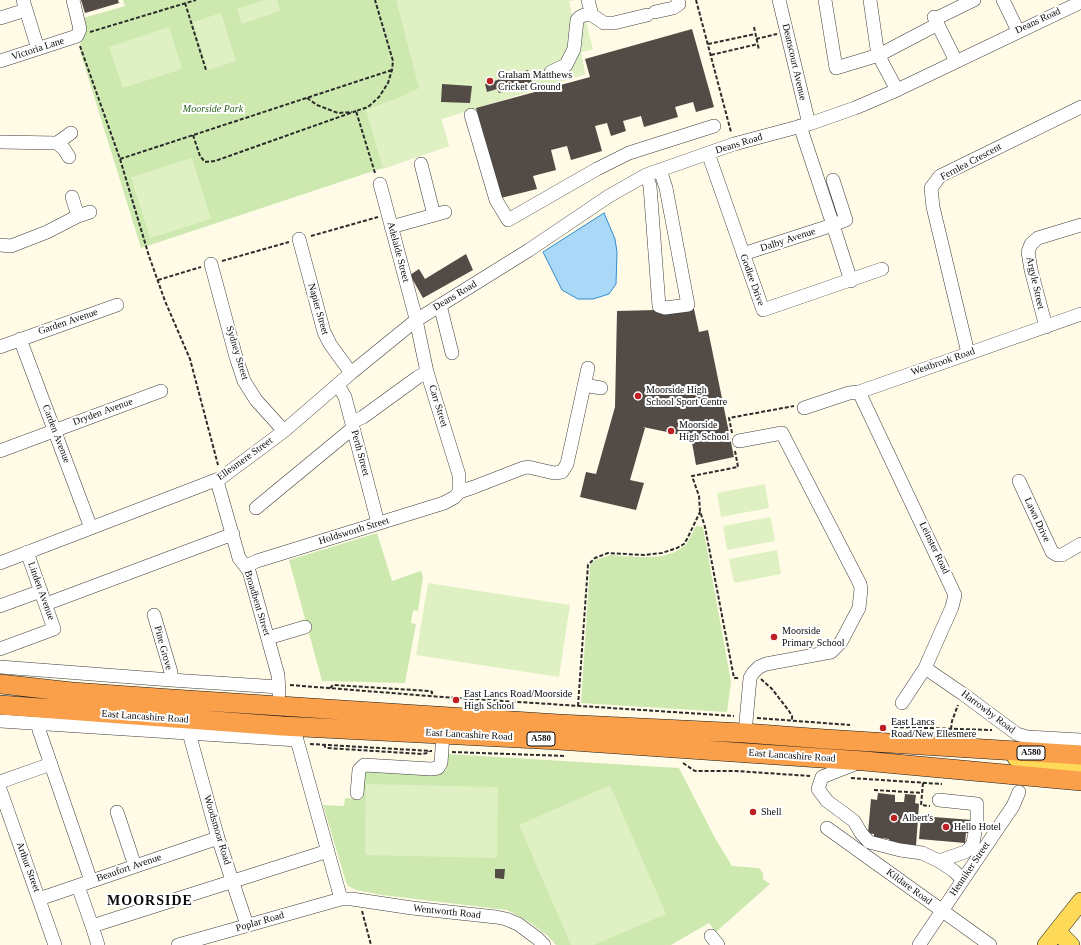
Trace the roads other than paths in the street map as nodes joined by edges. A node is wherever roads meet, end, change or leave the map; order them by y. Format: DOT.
graph roads {
  1 [pos="73,0"];
  2 [pos="588,0"];
  3 [pos="678,0"];
  4 [pos="779,0"];
  5 [pos="824,0"];
  6 [pos="870,0"];
  7 [pos="974,0"];
  8 [pos="1003,0"];
  9 [pos="1081,1"];
  10 [pos="25,5"];
  11 [pos="592,15"];
  12 [pos="0,18"];
  13 [pos="936,20"];
  14 [pos="1018,31"];
  15 [pos="38,49"];
  16 [pos="879,55"];
  17 [pos="0,61"];
  18 [pos="956,61"];
  19 [pos="550,72"];
  20 [pos="897,90"];
  21 [pos="1081,107"];
  22 [pos="471,115"];
  23 [pos="804,125"];
  24 [pos="714,126"];
  25 [pos="71,133"];
  26 [pos="0,142"];
  27 [pos="57,143"];
  28 [pos="708,153"];
  29 [pos="69,157"];
  30 [pos="421,164"];
  31 [pos="660,170"];
  32 [pos="641,178"];
  33 [pos="380,184"];
  34 [pos="823,195"];
  35 [pos="72,197"];
  36 [pos="832,225"];
  37 [pos="1081,225"];
  38 [pos="391,227"];
  39 [pos="299,239"];
  40 [pos="0,245"];
  41 [pos="743,254"];
  42 [pos="211,264"];
  43 [pos="882,270"];
  44 [pos="851,281"];
  45 [pos="117,305"];
  46 [pos="440,305"];
  47 [pos="1081,314"];
  48 [pos="421,317"];
  49 [pos="1046,327"];
  50 [pos="20,339"];
  51 [pos="0,347"];
  52 [pos="452,353"];
  53 [pos="968,354"];
  54 [pos="588,368"];
  55 [pos="427,372"];
  56 [pos="351,373"];
  57 [pos="338,385"];
  58 [pos="584,385"];
  59 [pos="601,388"];
  60 [pos="161,391"];
  61 [pos="859,392"];
  62 [pos="804,408"];
  63 [pos="353,425"];
  64 [pos="55,430"];
  65 [pos="284,431"];
  66 [pos="739,441"];
  67 [pos="0,451"];
  68 [pos="219,480"];
  69 [pos="1019,481"];
  70 [pos="459,492"];
  71 [pos="256,508"];
  72 [pos="378,523"];
  73 [pos="91,528"];
  74 [pos="233,534"];
  75 [pos="1081,544"];
  76 [pos="27,552"];
  77 [pos="0,563"];
  78 [pos="246,566"];
  79 [pos="41,592"];
  80 [pos="46,604"];
  81 [pos="0,606"];
  82 [pos="154,615"];
  83 [pos="305,627"];
  84 [pos="268,638"];
  85 [pos="0,649"];
  86 [pos="0,667"];
  87 [pos="925,668"];
  88 [pos="171,680"];
  89 [pos="0,684"];
  90 [pos="279,692"];
  91 [pos="902,703"];
  92 [pos="0,706"];
  93 [pos="0,721"];
  94 [pos="41,724"];
  95 [pos="746,725"];
  96 [pos="189,733"];
  97 [pos="295,733"];
  98 [pos="1081,740"];
  99 [pos="438,745"];
  100 [pos="981,750"];
  101 [pos="1081,755"];
  102 [pos="864,761"];
  103 [pos="51,764"];
  104 [pos="1081,767"];
  105 [pos="1081,781"];
  106 [pos="0,782"];
  107 [pos="0,789"];
  108 [pos="1019,792"];
  109 [pos="357,793"];
  110 [pos="939,800"];
  111 [pos="117,812"];
  112 [pos="827,828"];
  113 [pos="218,838"];
  114 [pos="328,851"];
  115 [pos="939,862"];
  116 [pos="136,866"];
  117 [pos="963,880"];
  118 [pos="91,881"];
  119 [pos="233,881"];
  120 [pos="78,886"];
  121 [pos="39,899"];
  122 [pos="341,899"];
  123 [pos="1081,901"];
  124 [pos="942,911"];
  125 [pos="247,925"];
  126 [pos="92,926"];
  127 [pos="1057,931"];
  128 [pos="55,945"];
  129 [pos="98,945"];
  130 [pos="178,945"];
  131 [pos="544,945"];
  132 [pos="919,945"];
  133 [pos="990,945"];
  134 [pos="1046,945"];
  135 [pos="1071,945"];
  1 -- 15 [label="street, Victoria Lane"];
  2 -- 11 [label="street"];
  3 -- 11 [label="street"];
  4 -- 23 [label="street, Deanscourt Avenue"];
  5 -- 16 [label="street"];
  6 -- 16 [label="street"];
  7 -- 13 [label="street"];
  8 -- 14 [label="street"];
  9 -- 14 [label="street, Deans Road"];
  10 -- 12 [label="street"];
  10 -- 15 [label="street"];
  11 -- 19 [label="street"];
  13 -- 16 [label="street"];
  13 -- 18 [label="street"];
  14 -- 18 [label="street, Deans Road"];
  15 -- 17 [label="street, Victoria Lane"];
  16 -- 20 [label="street"];
  18 -- 20 [label="street, Deans Road"];
  20 -- 23 [label="street, Deans Road"];
  21 -- 53 [label="street, Fernlea Crescent"];
  22 -- 24 [label="street"];
  23 -- 28 [label="street, Deans Road"];
  23 -- 34 [label="street, Deanscourt Avenue"];
  25 -- 27 [label="street"];
  26 -- 27 [label="street"];
  27 -- 29 [label="street"];
  28 -- 31 [label="street, Deans Road"];
  28 -- 41 [label="street, Godlee Drive"];
  30 -- 38 [label="street"];
  31 -- 32 [label="street, Deans Road"];
  31 -- 32 [label="street"];
  32 -- 46 [label="street, Deans Road"];
  33 -- 38 [label="street, Adelaide Street"];
  34 -- 36 [label="street, Deanscourt Avenue"];
  34 -- 36 [label="street"];
  35 -- 40 [label="street"];
  36 -- 41 [label="street, Dalby Avenue"];
  36 -- 44 [label="street, Deanscourt Avenue"];
  37 -- 49 [label="street, Argyle Street"];
  38 -- 48 [label="street, Adelaide Street"];
  39 -- 56 [label="street, Napier Street"];
  41 -- 44 [label="street, Godlee Drive"];
  42 -- 65 [label="street, Sydney Street"];
  43 -- 44 [label="street, Godlee Drive"];
  45 -- 50 [label="street, Garden Avenue"];
  46 -- 48 [label="street, Deans Road"];
  46 -- 52 [label="street"];
  47 -- 49 [label="street, Westbrook Road"];
  48 -- 55 [label="street, Carr Street"];
  48 -- 56 [label="street, Ellesmere Street"];
  49 -- 53 [label="street, Westbrook Road"];
  50 -- 51 [label="street, Garden Avenue"];
  50 -- 64 [label="street, Carden Avenue"];
  53 -- 61 [label="street, Westbrook Road"];
  54 -- 58 [label="street"];
  55 -- 63 [label="street"];
  55 -- 70 [label="street, Carr Street"];
  56 -- 57 [label="street, Ellesmere Street"];
  57 -- 63 [label="street, Perth Street"];
  57 -- 65 [label="street, Ellesmere Street"];
  58 -- 59 [label="street"];
  58 -- 70 [label="street, Holdsworth Street"];
  60 -- 64 [label="street, Dryden Avenue"];
  61 -- 62 [label="street, Westbrook Road"];
  61 -- 87 [label="street, Leinster Road"];
  63 -- 71 [label="street"];
  63 -- 72 [label="street, Perth Street"];
  64 -- 67 [label="street, Dryden Avenue"];
  64 -- 73 [label="street, Carden Avenue"];
  65 -- 68 [label="street, Ellesmere Street"];
  66 -- 95 [label="street"];
  68 -- 73 [label="street, Ellesmere Street"];
  68 -- 74 [label="street, Broadbent Street"];
  69 -- 75 [label="street, Lawn Drive"];
  70 -- 72 [label="street, Holdsworth Street"];
  72 -- 78 [label="street, Holdsworth Street"];
  73 -- 76 [label="street, Ellesmere Street"];
  74 -- 78 [label="street, Broadbent Street"];
  74 -- 80 [label="street"];
  76 -- 77 [label="street, Ellesmere Street"];
  76 -- 79 [label="street, Linden Avenue"];
  78 -- 84 [label="street, Broadbent Street"];
  79 -- 80 [label="street, Linden Avenue"];
  79 -- 81 [label="street"];
  80 -- 85 [label="street, Linden Avenue"];
  82 -- 88 [label="street, Pine Grove"];
  83 -- 84 [label="street"];
  84 -- 90 [label="street, Broadbent Street"];
  86 -- 88 [label="street"];
  87 -- 91 [label="street, Leinster Road"];
  87 -- 98 [label="street, Harrowby Road"];
  88 -- 90 [label="street"];
  89 -- 90 [label="highway, East Lancashire Road / A580"];
  90 -- 95 [label="highway, East Lancashire Road / A580"];
  92 -- 97 [label="highway, East Lancashire Road / A580"];
  93 -- 94 [label="street"];
  94 -- 96 [label="street"];
  94 -- 103 [label="street"];
  95 -- 100 [label="highway, East Lancashire Road / A580"];
  96 -- 97 [label="street"];
  96 -- 113 [label="street, Woodsmoor Road"];
  97 -- 99 [label="highway, East Lancashire Road / A580"];
  97 -- 114 [label="street"];
  99 -- 102 [label="highway, East Lancashire Road / A580"];
  99 -- 109 [label="street"];
  100 -- 101 [label="highway, East Lancashire Road / A580"];
  100 -- 104 [label="main road"];
  102 -- 105 [label="highway, East Lancashire Road / A580"];
  102 -- 115 [label="street"];
  103 -- 106 [label="street"];
  103 -- 118 [label="street"];
  107 -- 121 [label="street, Arthur Street"];
  108 -- 117 [label="street, Henniker Street"];
  110 -- 115 [label="street"];
  111 -- 116 [label="street"];
  112 -- 124 [label="street, Kildare Road"];
  113 -- 116 [label="street, Beaufort Avenue"];
  113 -- 119 [label="street, Woodsmoor Road"];
  114 -- 119 [label="street"];
  114 -- 122 [label="street"];
  115 -- 117 [label="street"];
  116 -- 118 [label="street, Beaufort Avenue"];
  117 -- 124 [label="street, Henniker Street"];
  118 -- 120 [label="street, Beaufort Avenue"];
  119 -- 125 [label="street, Woodsmoor Road"];
  119 -- 126 [label="street"];
  120 -- 121 [label="street, Beaufort Avenue"];
  120 -- 126 [label="street"];
  121 -- 128 [label="street, Arthur Street"];
  122 -- 125 [label="street, Poplar Road"];
  122 -- 131 [label="street, Wentworth Road"];
  123 -- 127 [label="main road"];
  124 -- 132 [label="street, Henniker Street"];
  124 -- 133 [label="street, Kildare Road"];
  125 -- 130 [label="street, Poplar Road"];
  126 -- 129 [label="street"];
  127 -- 134 [label="main road"];
  127 -- 135 [label="main road"];
}
